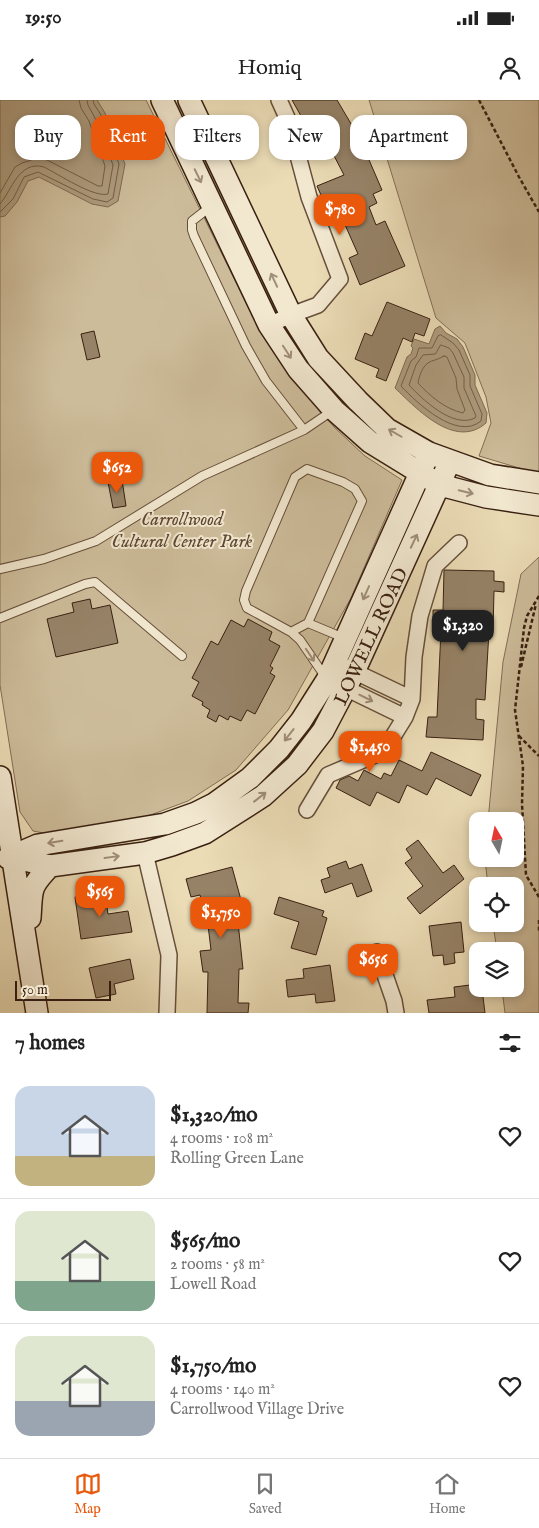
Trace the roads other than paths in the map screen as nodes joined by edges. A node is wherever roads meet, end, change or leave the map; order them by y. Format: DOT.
graph roads {
  1 [pos="162,100"];
  2 [pos="189,100"];
  3 [pos="279,100"];
  4 [pos="212,206"];
  5 [pos="291,315"];
  6 [pos="269,325"];
  7 [pos="334,410"];
  8 [pos="304,430"];
  9 [pos="429,453"];
  10 [pos="450,461"];
  11 [pos="420,474"];
  12 [pos="539,483"];
  13 [pos="440,485"];
  14 [pos="539,505"];
  15 [pos="459,543"];
  16 [pos="0,570"];
  17 [pos="0,618"];
  18 [pos="308,623"];
  19 [pos="291,632"];
  20 [pos="346,639"];
  21 [pos="182,656"];
  22 [pos="341,675"];
  23 [pos="412,699"];
  24 [pos="405,717"];
  25 [pos="0,776"];
  26 [pos="214,804"];
  27 [pos="307,810"];
  28 [pos="145,853"];
  29 [pos="6,858"];
  30 [pos="50,866"];
  31 [pos="25,940"];
  32 [pos="377,952"];
  33 [pos="37,1013"];
  34 [pos="166,1013"];
  35 [pos="396,1013"];
  1 -- 4 [label="street, one-way"];
  5 -- 2 [label="street, one-way"];
  3 -- 5 [label="street"];
  4 -- 6 [label="street"];
  4 -- 8 [label="lane"];
  5 -- 6 [label="street"];
  9 -- 5 [label="street, one-way"];
  6 -- 7 [label="street, one-way"];
  7 -- 8 [label="lane"];
  7 -- 11 [label="street"];
  8 -- 16 [label="lane"];
  9 -- 10 [label="street"];
  9 -- 11 [label="street, LOWELL ROAD"];
  10 -- 12 [label="street"];
  10 -- 13 [label="street, LOWELL ROAD"];
  11 -- 13 [label="street"];
  11 -- 20 [label="street, LOWELL ROAD, one-way"];
  13 -- 14 [label="street, one-way"];
  22 -- 13 [label="street, LOWELL ROAD, one-way"];
  15 -- 23 [label="street"];
  17 -- 21 [label="lane"];
  18 -- 19 [label="lane"];
  18 -- 19 [label="lane"];
  18 -- 20 [label="lane"];
  19 -- 22 [label="lane, one-way"];
  20 -- 22 [label="street, LOWELL ROAD"];
  22 -- 23 [label="street"];
  22 -- 24 [label="street, one-way"];
  22 -- 26 [label="street, LOWELL ROAD, one-way"];
  28 -- 22 [label="street, LOWELL ROAD, one-way"];
  23 -- 24 [label="street"];
  24 -- 27 [label="street"];
  25 -- 29 [label="street"];
  26 -- 28 [label="street"];
  26 -- 29 [label="street, LOWELL ROAD, one-way"];
  30 -- 28 [label="street, LOWELL ROAD, one-way"];
  28 -- 34 [label="street"];
  29 -- 30 [label="street, LOWELL ROAD"];
  29 -- 31 [label="street"];
  30 -- 31 [label="street"];
  31 -- 33 [label="street"];
  32 -- 35 [label="street"];
}
